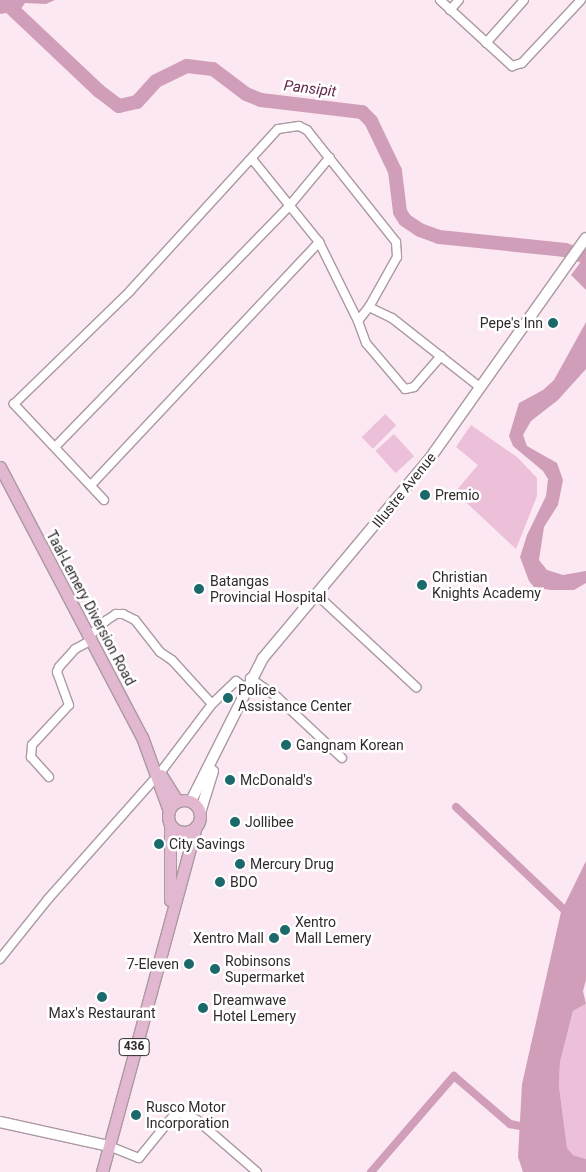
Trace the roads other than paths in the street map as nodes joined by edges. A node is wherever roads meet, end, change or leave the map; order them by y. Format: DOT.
graph roads {
  1 [pos="440,0"];
  2 [pos="459,0"];
  3 [pos="524,0"];
  4 [pos="582,0"];
  5 [pos="450,10"];
  6 [pos="486,43"];
  7 [pos="330,157"];
  8 [pos="252,159"];
  9 [pos="290,204"];
  10 [pos="585,239"];
  11 [pos="319,242"];
  12 [pos="369,307"];
  13 [pos="358,321"];
  14 [pos="441,356"];
  15 [pos="482,388"];
  16 [pos="55,447"];
  17 [pos="0,467"];
  18 [pos="92,484"];
  19 [pos="104,500"];
  20 [pos="316,594"];
  21 [pos="89,639"];
  22 [pos="247,683"];
  23 [pos="416,687"];
  24 [pos="212,704"];
  25 [pos="220,739"];
  26 [pos="342,758"];
  27 [pos="157,771"];
  28 [pos="49,777"];
  29 [pos="177,801"];
  30 [pos="191,801"];
  31 [pos="169,811"];
  32 [pos="200,813"];
  33 [pos="170,825"];
  34 [pos="196,827"];
  35 [pos="170,916"];
  36 [pos="0,958"];
  37 [pos="0,1122"];
  38 [pos="109,1146"];
  39 [pos="102,1172"];
  40 [pos="257,1172"];
  1 -- 5 [label="street"];
  2 -- 5 [label="street"];
  3 -- 6 [label="street"];
  4 -- 6 [label="street"];
  5 -- 6 [label="street"];
  7 -- 8 [label="street"];
  7 -- 9 [label="street"];
  7 -- 12 [label="street"];
  8 -- 9 [label="street"];
  8 -- 16 [label="street"];
  9 -- 11 [label="street"];
  9 -- 16 [label="street"];
  10 -- 15 [label="main road, Illustre Avenue / 436"];
  11 -- 13 [label="street"];
  11 -- 18 [label="street"];
  12 -- 13 [label="street"];
  12 -- 14 [label="street"];
  13 -- 14 [label="street"];
  14 -- 15 [label="street"];
  15 -- 20 [label="main road, Illustre Avenue / 436"];
  16 -- 18 [label="street"];
  17 -- 21 [label="main road, Taal-Lemery Diversion Road"];
  18 -- 19 [label="street"];
  20 -- 22 [label="main road, Illustre Avenue / 436"];
  20 -- 23 [label="street"];
  21 -- 24 [label="street"];
  21 -- 27 [label="main road, Taal-Lemery Diversion Road"];
  21 -- 28 [label="street"];
  22 -- 24 [label="street"];
  22 -- 25 [label="main road, Illustre Avenue / 436"];
  22 -- 26 [label="street"];
  24 -- 27 [label="street"];
  25 -- 30 [label="main road, Illustre Avenue / 436"];
  25 -- 32 [label="main road, Illustre Avenue / 436"];
  27 -- 29 [label="main road, Taal-Lemery Diversion Road"];
  27 -- 31 [label="main road, Taal-Lemery Diversion Road"];
  27 -- 36 [label="street"];
  29 -- 30 [label="main road"];
  29 -- 31 [label="main road"];
  30 -- 32 [label="main road"];
  31 -- 33 [label="main road, 436"];
  32 -- 34 [label="main road, 436"];
  33 -- 34 [label="main road"];
  33 -- 35 [label="main road, 436"];
  34 -- 35 [label="main road, 436"];
  35 -- 38 [label="main road, 436"];
  37 -- 38 [label="main road"];
  38 -- 39 [label="main road, 436"];
  38 -- 40 [label="street"];
}
